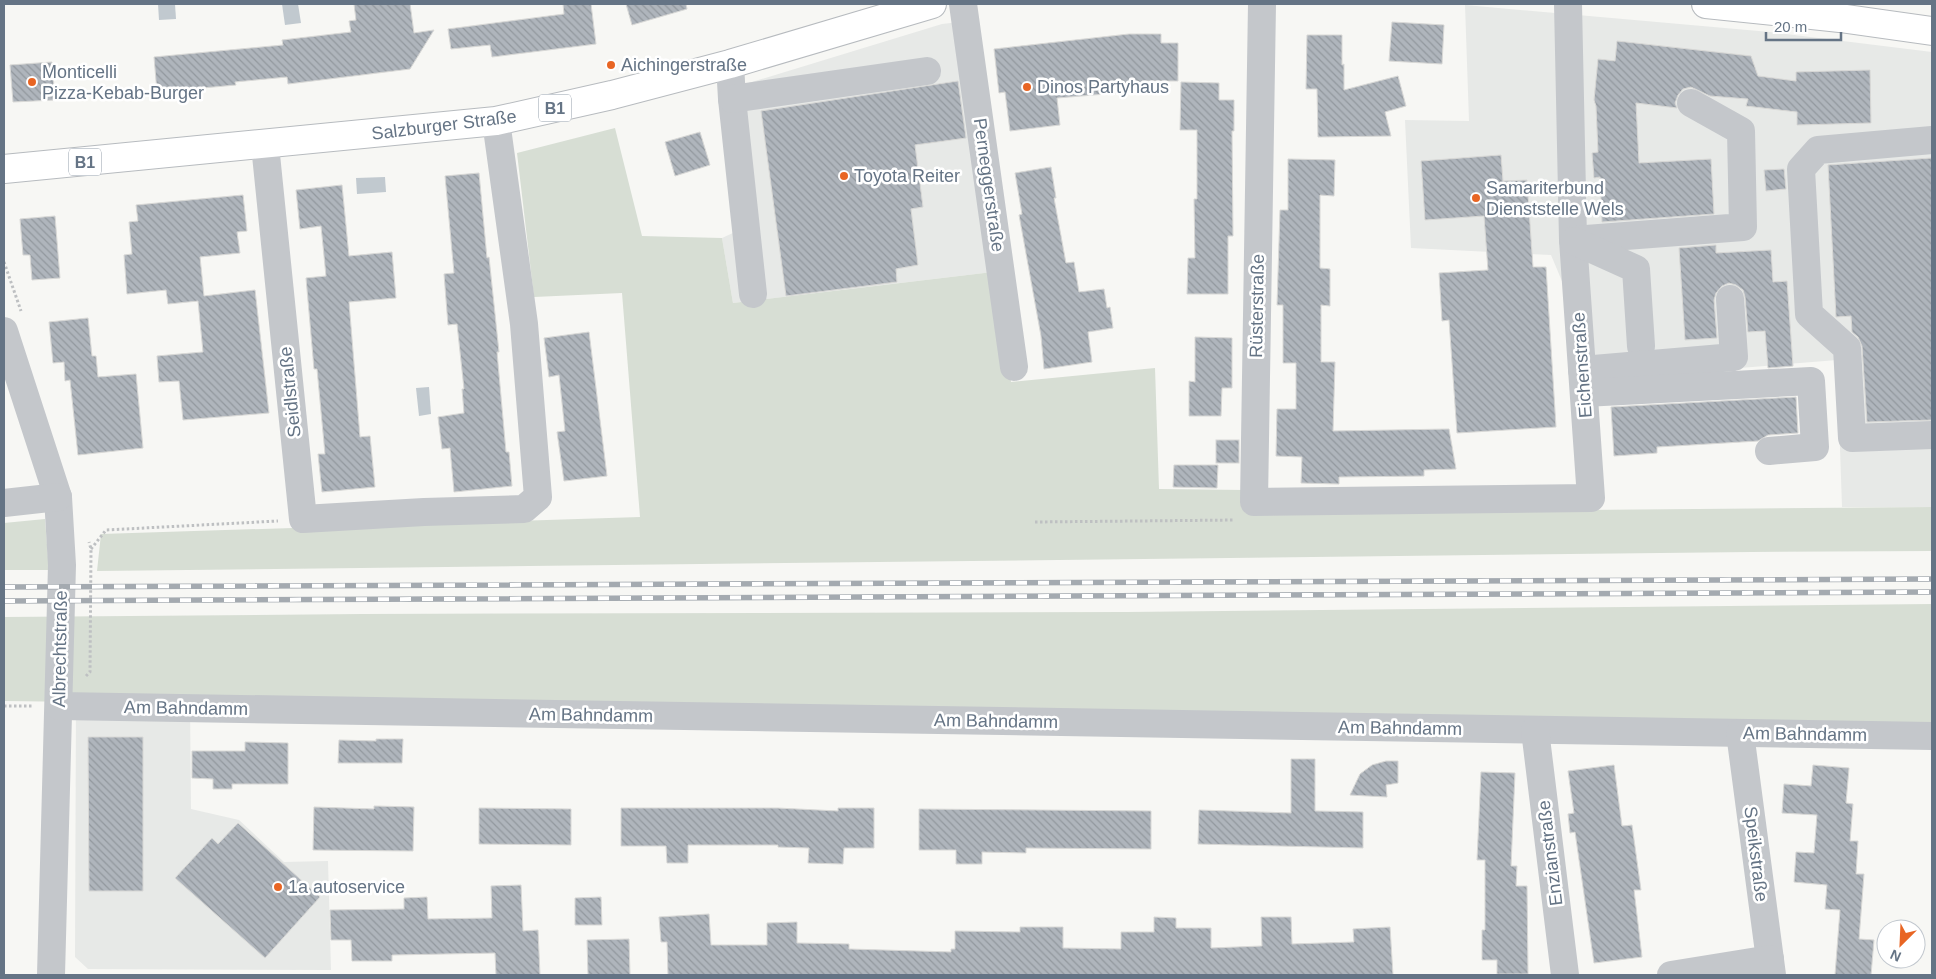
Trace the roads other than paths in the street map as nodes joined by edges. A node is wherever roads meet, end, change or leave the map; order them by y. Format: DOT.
graph roads {
  1 [pos="932,4"];
  2 [pos="963,4"];
  3 [pos="1262,4"];
  4 [pos="1568,4"];
  5 [pos="1706,4"];
  6 [pos="1841,11"];
  7 [pos="1932,21"];
  8 [pos="1932,31"];
  9 [pos="730,64"];
  10 [pos="927,71"];
  11 [pos="732,99"];
  12 [pos="1691,103"];
  13 [pos="496,121"];
  14 [pos="1932,140"];
  15 [pos="264,145"];
  16 [pos="4,169"];
  17 [pos="1573,240"];
  18 [pos="753,294"];
  19 [pos="1730,299"];
  20 [pos="4,331"];
  21 [pos="1641,346"];
  22 [pos="1014,367"];
  23 [pos="1583,382"];
  24 [pos="1932,435"];
  25 [pos="1769,451"];
  26 [pos="58,497"];
  27 [pos="1362,500"];
  28 [pos="4,503"];
  29 [pos="59,706"];
  30 [pos="1536,730"];
  31 [pos="1740,733"];
  32 [pos="1932,736"];
  33 [pos="1771,967"];
  34 [pos="51,975"];
  35 [pos="1564,975"];
  36 [pos="1671,975"];
  1 -- 9 [label="main road, Salzburger Straße / B1"];
  2 -- 22 [label="street, Perneggerstraße"];
  3 -- 27 [label="street, Rüsterstraße"];
  4 -- 17 [label="street, Eichenstraße"];
  5 -- 6 [label="main road"];
  6 -- 7 [label="main road"];
  6 -- 8 [label="main road"];
  9 -- 11 [label="street"];
  9 -- 13 [label="main road, Salzburger Straße / B1"];
  10 -- 11 [label="street"];
  11 -- 18 [label="street"];
  12 -- 17 [label="street"];
  13 -- 15 [label="main road, Salzburger Straße / B1"];
  13 -- 15 [label="street, Seidlstraße"];
  14 -- 24 [label="street"];
  15 -- 16 [label="main road, Salzburger Straße / B1"];
  17 -- 21 [label="street"];
  17 -- 23 [label="street, Eichenstraße"];
  19 -- 23 [label="street"];
  20 -- 26 [label="street, Albrechtstraße"];
  23 -- 25 [label="street"];
  23 -- 27 [label="street, Eichenstraße"];
  26 -- 28 [label="street"];
  26 -- 29 [label="street, Albrechtstraße"];
  29 -- 30 [label="street, Am Bahndamm"];
  29 -- 34 [label="street, Albrechtstraße"];
  30 -- 31 [label="street, Am Bahndamm"];
  30 -- 35 [label="street, Enzianstraße"];
  31 -- 32 [label="street, Am Bahndamm"];
  31 -- 33 [label="street, Speikstraße"];
  33 -- 36 [label="street"];
}
